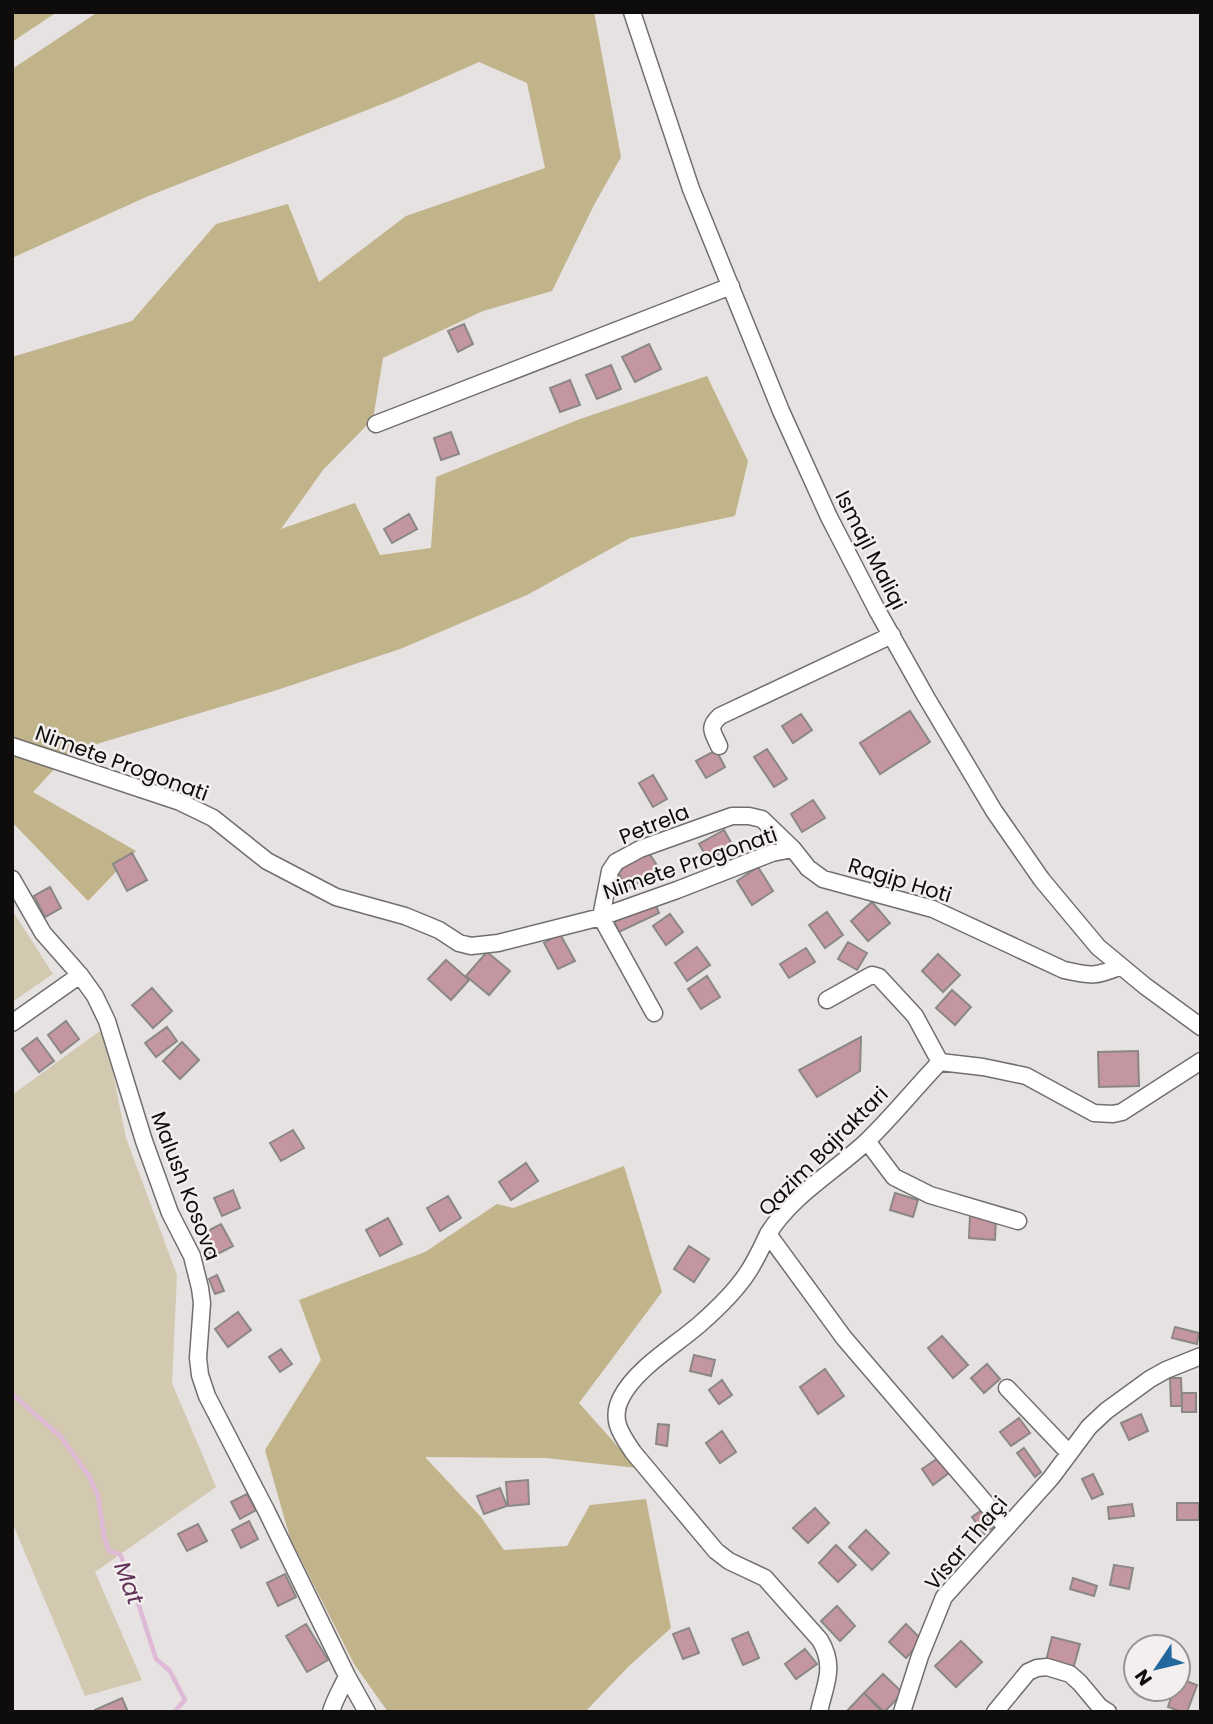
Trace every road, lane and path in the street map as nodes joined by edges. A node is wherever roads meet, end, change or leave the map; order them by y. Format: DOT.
graph roads {
  1 [pos="632,12"];
  2 [pos="731,286"];
  3 [pos="376,424"];
  4 [pos="891,635"];
  5 [pos="12,746"];
  6 [pos="719,747"];
  7 [pos="762,820"];
  8 [pos="793,849"];
  9 [pos="12,879"];
  10 [pos="601,917"];
  11 [pos="1121,966"];
  12 [pos="80,975"];
  13 [pos="827,1000"];
  14 [pos="654,1013"];
  15 [pos="12,1023"];
  16 [pos="1201,1027"];
  17 [pos="1201,1061"];
  18 [pos="940,1062"];
  19 [pos="867,1141"];
  20 [pos="1018,1221"];
  21 [pos="768,1234"];
  22 [pos="1201,1356"];
  23 [pos="1007,1388"];
  24 [pos="1069,1453"];
  25 [pos="1006,1527"];
  26 [pos="347,1676"];
  27 [pos="331,1712"];
  28 [pos="367,1712"];
  29 [pos="819,1712"];
  30 [pos="902,1712"];
  31 [pos="995,1712"];
  32 [pos="1108,1712"];
  1 -- 2 [label="street, Ismajl Maliqi"];
  2 -- 3 [label="street"];
  2 -- 4 [label="street, Ismajl Maliqi"];
  4 -- 6 [label="street"];
  4 -- 11 [label="street, Ismajl Maliqi"];
  5 -- 10 [label="street, Nimete Progonati"];
  7 -- 8 [label="street, Ragip Hoti"];
  7 -- 10 [label="street, Petrela"];
  8 -- 10 [label="street, Nimete Progonati"];
  8 -- 11 [label="street, Ragip Hoti"];
  9 -- 12 [label="street, Malush Kosova"];
  10 -- 14 [label="street, Nimete Progonati"];
  11 -- 16 [label="street, Ismajl Maliqi"];
  12 -- 15 [label="street"];
  12 -- 26 [label="street, Malush Kosova"];
  13 -- 18 [label="street"];
  17 -- 18 [label="street"];
  18 -- 19 [label="street, Qazim Bajraktari"];
  19 -- 20 [label="street"];
  19 -- 21 [label="street, Qazim Bajraktari"];
  21 -- 25 [label="street, Qazim Bajraktari"];
  21 -- 29 [label="street"];
  22 -- 24 [label="street, Visar Thaçi"];
  23 -- 24 [label="street"];
  24 -- 25 [label="street, Visar Thaçi"];
  25 -- 30 [label="street, Visar Thaçi"];
  26 -- 27 [label="street"];
  26 -- 28 [label="street, Malush Kosova"];
  31 -- 32 [label="street"];
}
